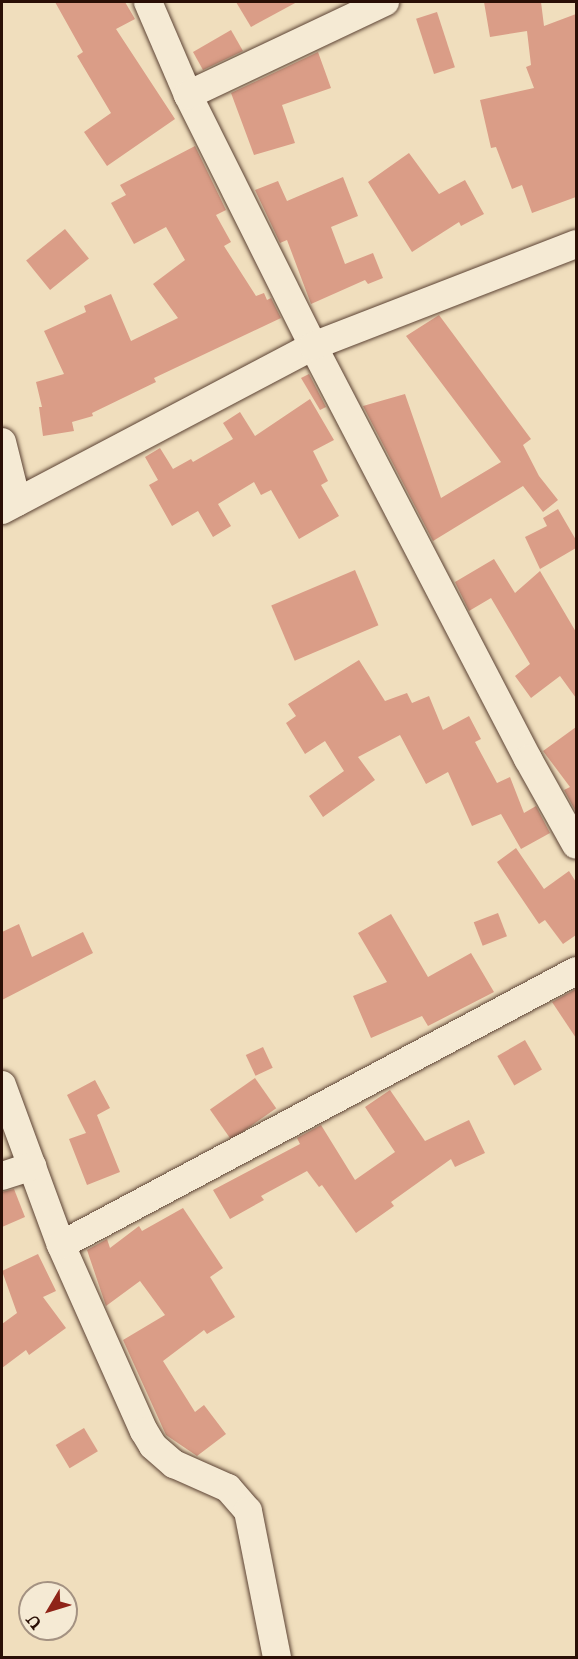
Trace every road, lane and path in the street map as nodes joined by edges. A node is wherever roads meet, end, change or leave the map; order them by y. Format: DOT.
graph roads {
  1 [pos="148,2"];
  2 [pos="385,2"];
  3 [pos="188,95"];
  4 [pos="576,244"];
  5 [pos="313,346"];
  6 [pos="2,442"];
  7 [pos="9,506"];
  8 [pos="576,845"];
  9 [pos="576,971"];
  10 [pos="2,1085"];
  11 [pos="32,1166"];
  12 [pos="2,1176"];
  13 [pos="61,1245"];
  14 [pos="277,1658"];
  1 -- 3 [label="street"];
  2 -- 3 [label="street"];
  3 -- 5 [label="street"];
  4 -- 5 [label="street"];
  5 -- 7 [label="street"];
  5 -- 8 [label="street"];
  6 -- 7 [label="street"];
  9 -- 13 [label="street"];
  10 -- 11 [label="street"];
  11 -- 12 [label="street"];
  11 -- 13 [label="street"];
  13 -- 14 [label="street"];
}
